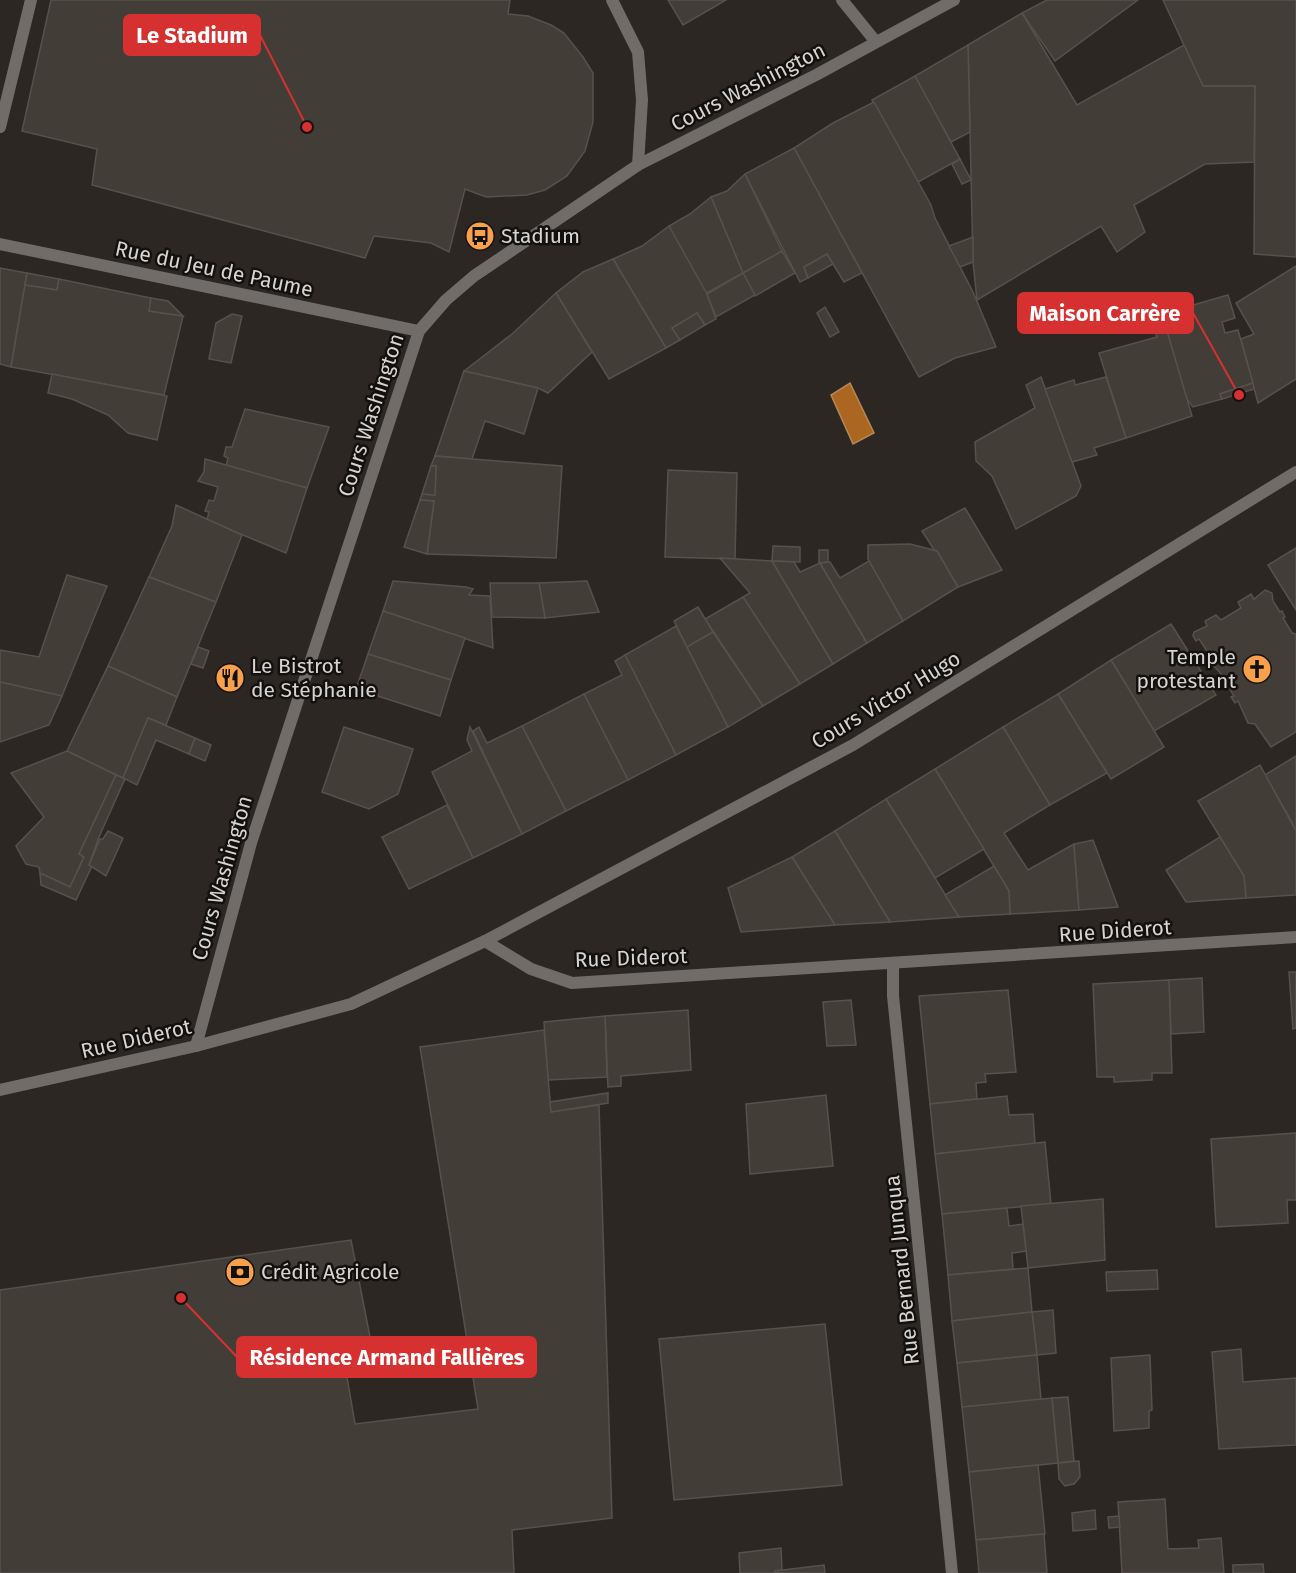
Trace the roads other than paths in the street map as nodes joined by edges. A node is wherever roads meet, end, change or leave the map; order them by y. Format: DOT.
graph roads {
  1 [pos="31,0"];
  2 [pos="612,0"];
  3 [pos="842,0"];
  4 [pos="954,0"];
  5 [pos="876,42"];
  6 [pos="0,127"];
  7 [pos="638,165"];
  8 [pos="0,244"];
  9 [pos="419,331"];
  10 [pos="1296,472"];
  11 [pos="1296,937"];
  12 [pos="484,941"];
  13 [pos="893,964"];
  14 [pos="196,1046"];
  15 [pos="0,1090"];
  16 [pos="952,1573"];
  1 -- 6 [label="street"];
  2 -- 7 [label="street"];
  3 -- 5 [label="street"];
  4 -- 5 [label="street, Cours Washington"];
  5 -- 7 [label="street, Cours Washington"];
  7 -- 9 [label="street, Cours Washington"];
  8 -- 9 [label="street, Rue du Jeu de Paume"];
  9 -- 14 [label="street, Cours Washington"];
  10 -- 12 [label="street, Cours Victor Hugo"];
  11 -- 13 [label="street, Rue Diderot"];
  12 -- 13 [label="street, Rue Diderot"];
  12 -- 14 [label="street, Rue Diderot"];
  13 -- 16 [label="street, Rue Bernard Junqua"];
  14 -- 15 [label="street, Rue Diderot"];
}
